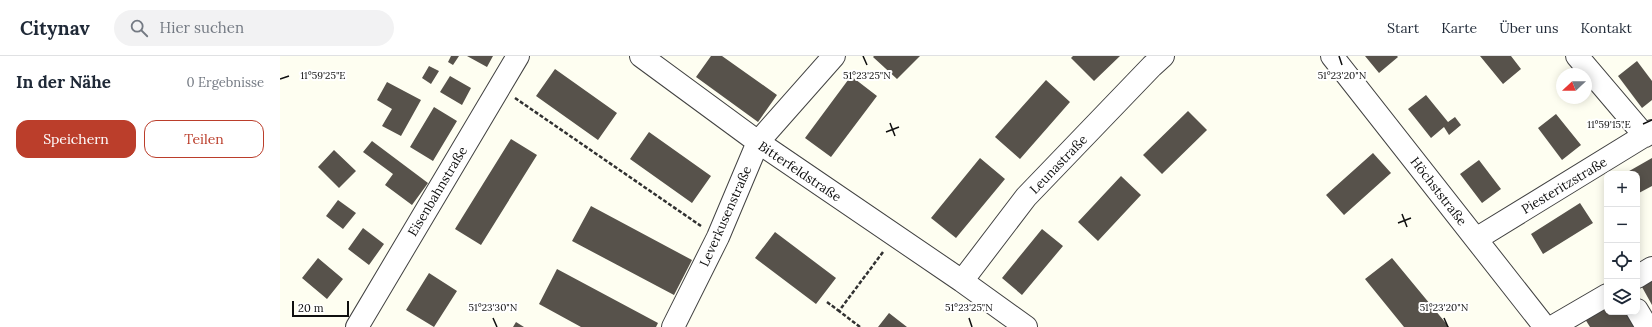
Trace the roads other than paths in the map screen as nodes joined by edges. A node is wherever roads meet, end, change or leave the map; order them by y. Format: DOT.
graph roads {
  1 [pos="518,56"];
  2 [pos="641,56"];
  3 [pos="834,56"];
  4 [pos="1163,56"];
  5 [pos="1332,56"];
  6 [pos="1576,56"];
  7 [pos="1648,134"];
  8 [pos="758,142"];
  9 [pos="1476,239"];
  10 [pos="1652,268"];
  11 [pos="1640,275"];
  12 [pos="962,281"];
  13 [pos="1604,297"];
  14 [pos="1640,315"];
  15 [pos="1566,324"];
  16 [pos="357,327"];
  17 [pos="673,327"];
  18 [pos="1026,327"];
  19 [pos="1545,327"];
  20 [pos="1647,327"];
  1 -- 16 [label="street, Eisenbahnstraße"];
  2 -- 8 [label="street, Bitterfeldstraße"];
  3 -- 8 [label="street, Leverkusenstraße"];
  4 -- 12 [label="street, Leunastraße"];
  5 -- 9 [label="street, Höchststraße"];
  6 -- 7 [label="street"];
  7 -- 9 [label="street, Piesteritzstraße"];
  8 -- 12 [label="street, Bitterfeldstraße"];
  8 -- 17 [label="street, Leverkusenstraße"];
  9 -- 19 [label="street, Höchststraße"];
  10 -- 11 [label="street"];
  12 -- 18 [label="street, Bitterfeldstraße"];
  13 -- 15 [label="street"];
  14 -- 20 [label="street"];
}
